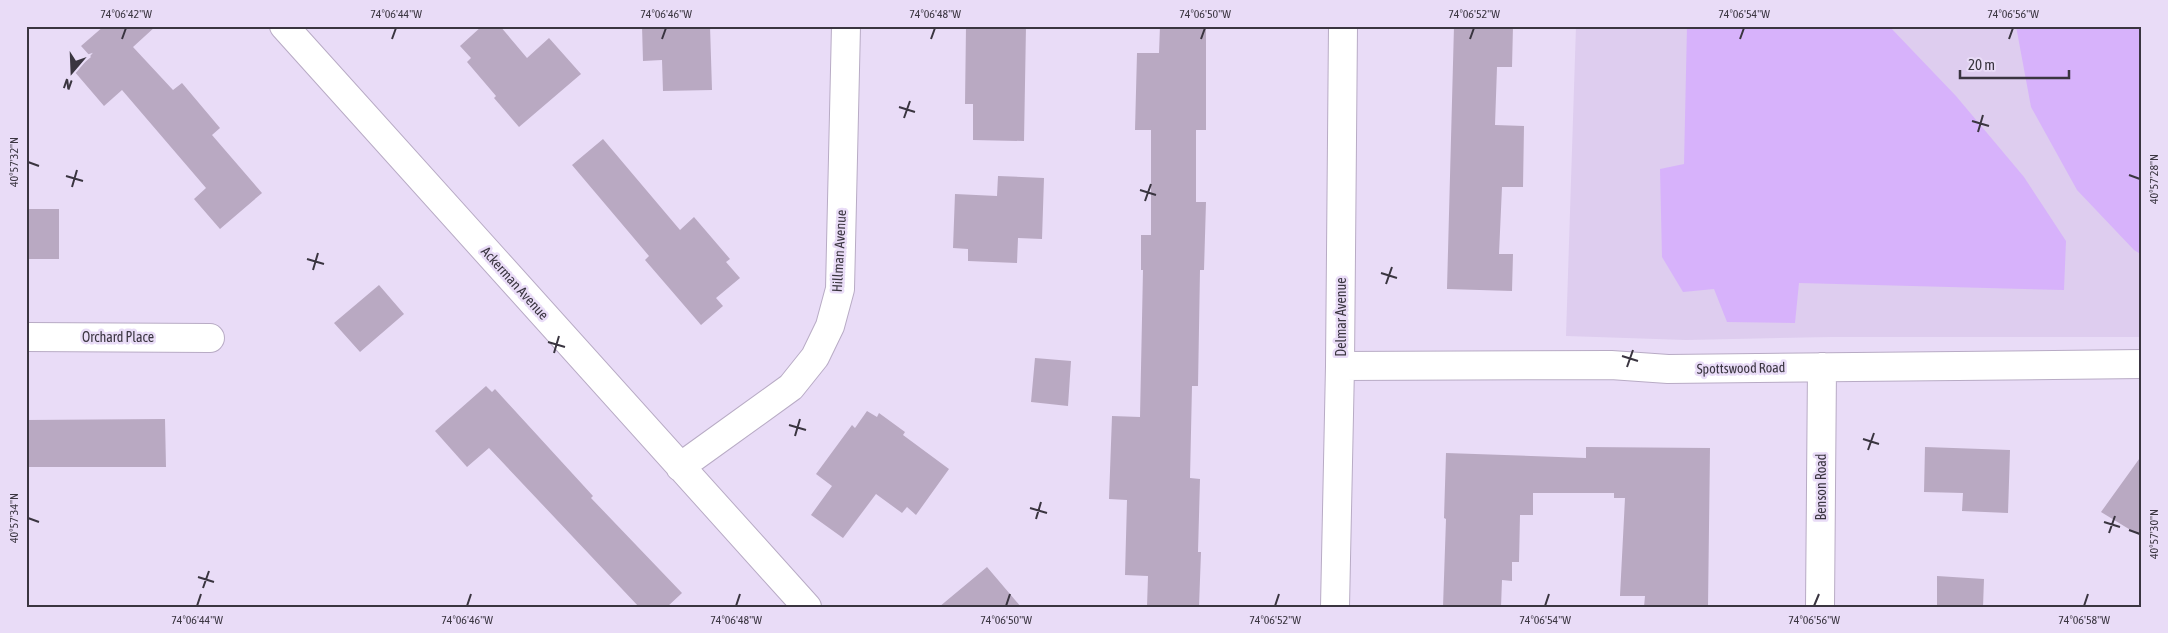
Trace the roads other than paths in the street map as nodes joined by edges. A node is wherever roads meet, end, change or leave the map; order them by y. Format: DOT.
graph roads {
  1 [pos="284,26"];
  2 [pos="846,26"];
  3 [pos="1343,26"];
  4 [pos="26,337"];
  5 [pos="210,338"];
  6 [pos="2142,364"];
  7 [pos="1340,366"];
  8 [pos="1822,368"];
  9 [pos="680,466"];
  10 [pos="807,607"];
  11 [pos="1335,607"];
  12 [pos="1820,607"];
  1 -- 9 [label="street, Ackerman Avenue"];
  2 -- 9 [label="street, Hillman Avenue"];
  3 -- 7 [label="street, Delmar Avenue"];
  4 -- 5 [label="street, Orchard Place"];
  6 -- 8 [label="street, Spottswood Road"];
  7 -- 8 [label="street, Spottswood Road"];
  7 -- 11 [label="street, Delmar Avenue"];
  8 -- 12 [label="street, Benson Road"];
  9 -- 10 [label="street, Ackerman Avenue"];
}
